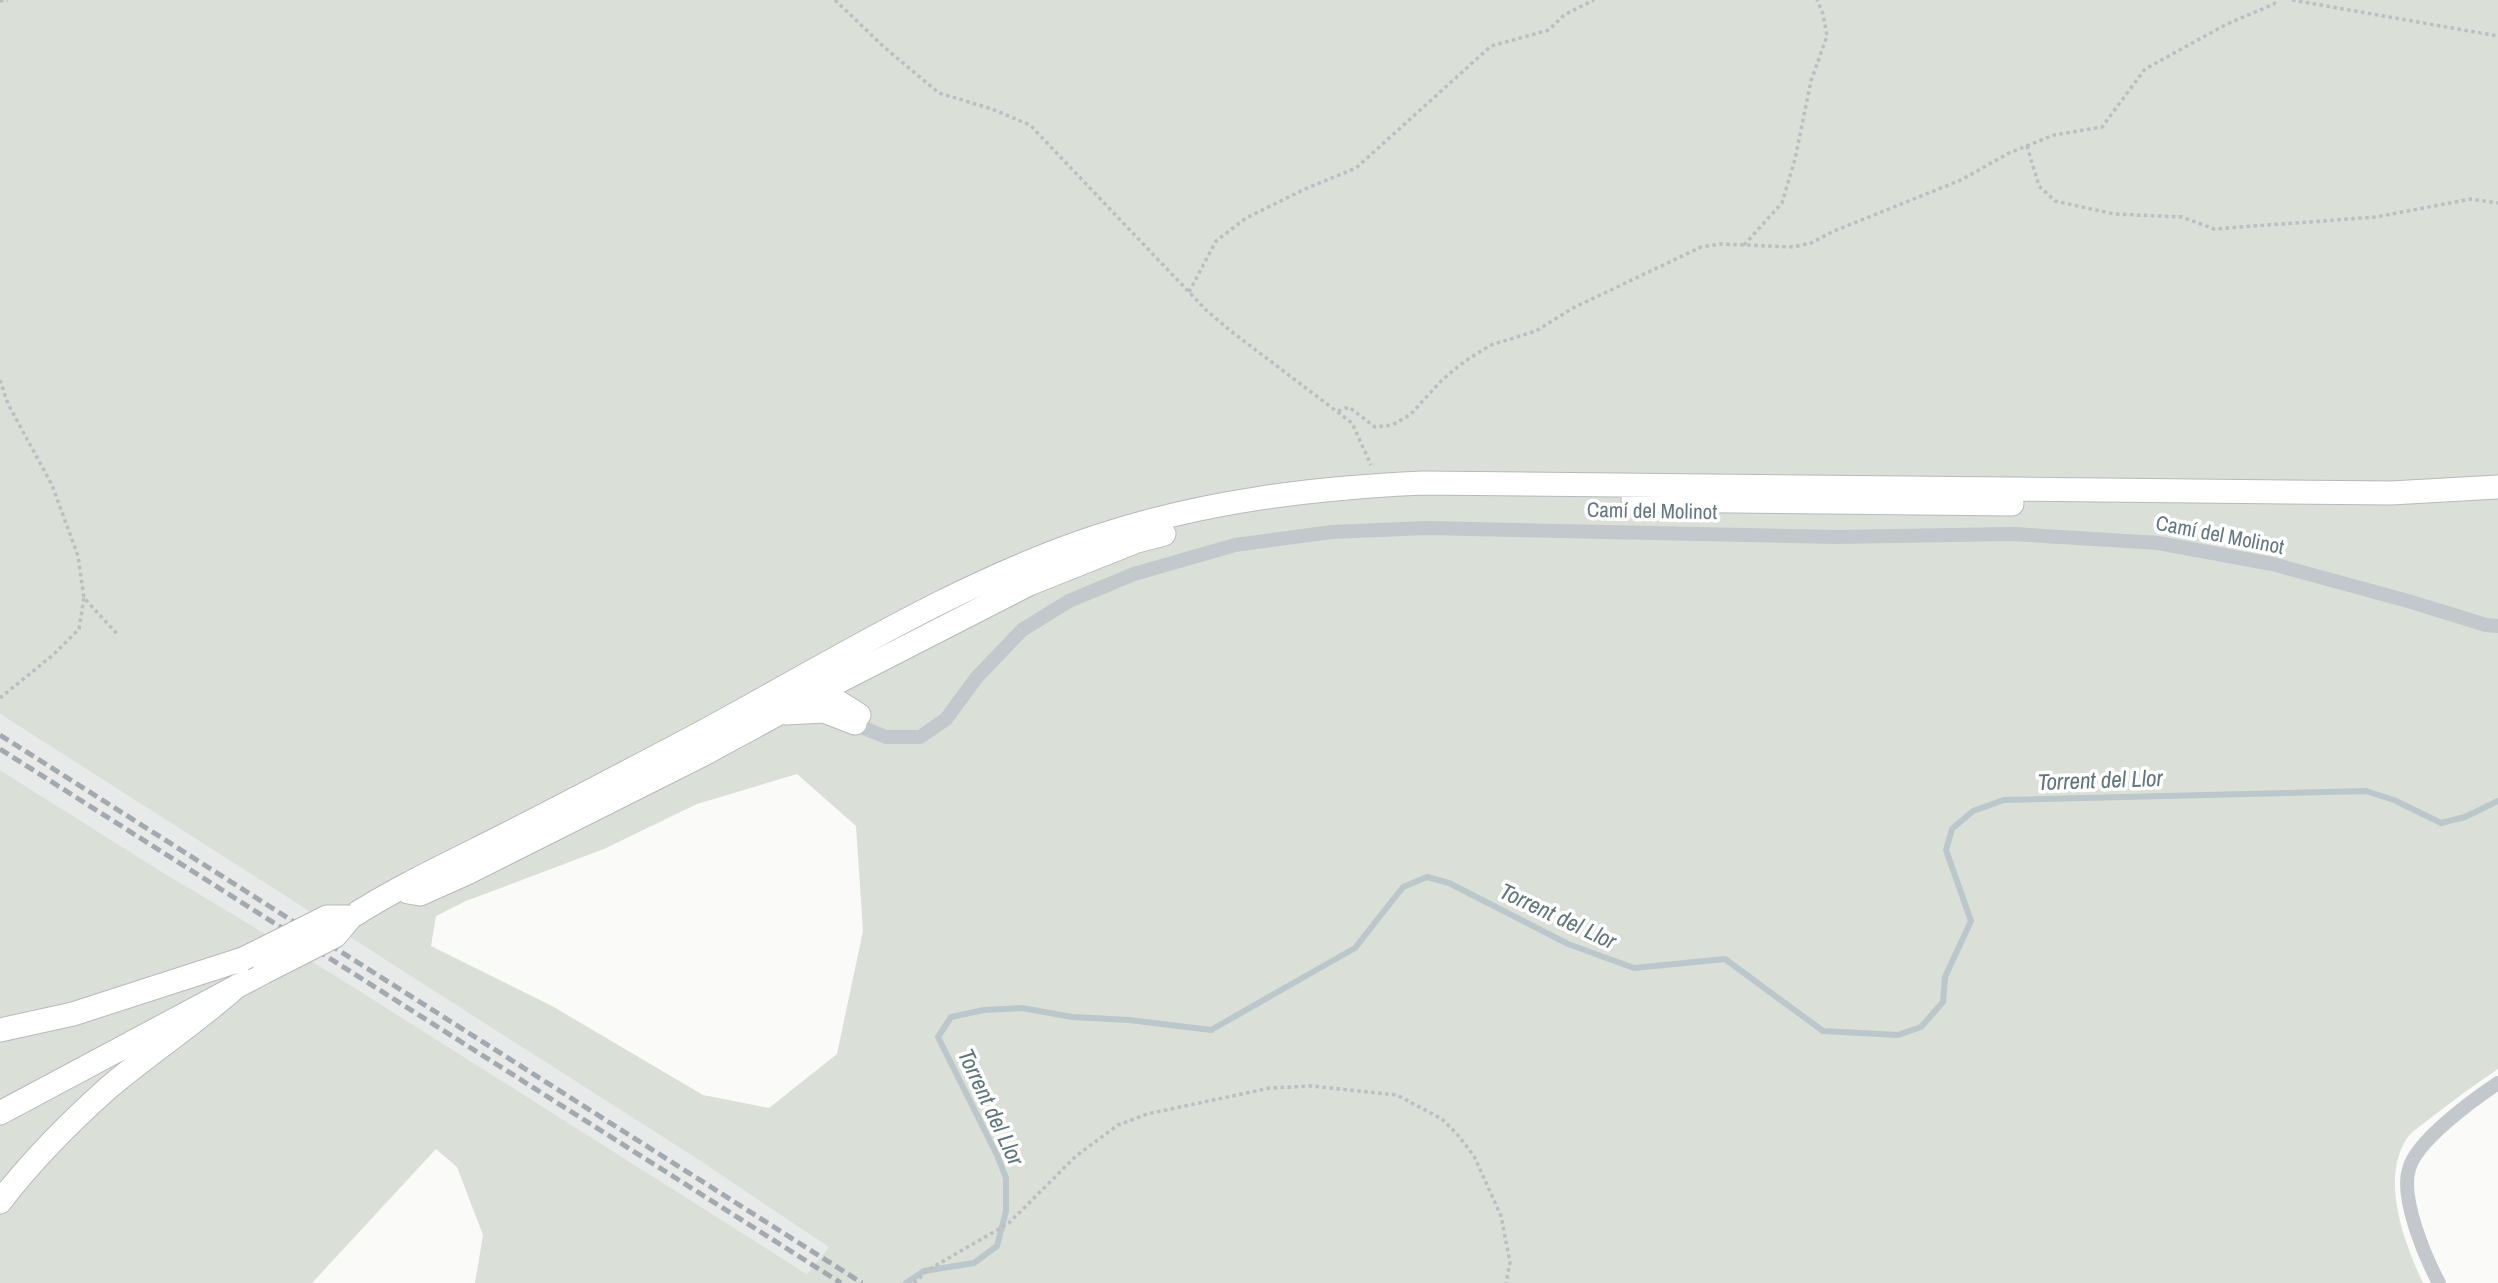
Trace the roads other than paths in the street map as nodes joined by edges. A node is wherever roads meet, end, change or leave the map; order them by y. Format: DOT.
graph roads {
  1 [pos="2498,487"];
  2 [pos="2498,503"];
  3 [pos="2498,626"];
  4 [pos="929,635"];
  5 [pos="818,692"];
  6 [pos="780,713"];
  7 [pos="860,721"];
  8 [pos="682,743"];
  9 [pos="397,889"];
  10 [pos="351,917"];
  11 [pos="237,986"];
  12 [pos="0,1030"];
  13 [pos="2498,1083"];
  14 [pos="0,1113"];
  15 [pos="0,1202"];
  16 [pos="2438,1283"];
  1 -- 8 [label="main road"];
  2 -- 4 [label="main road"];
  3 -- 7 [label="street, Camí del Molinot"];
  4 -- 5 [label="main road"];
  4 -- 7 [label="main road"];
  5 -- 6 [label="main road"];
  5 -- 7 [label="main road"];
  5 -- 8 [label="main road"];
  6 -- 7 [label="main road"];
  6 -- 9 [label="main road"];
  8 -- 9 [label="main road"];
  9 -- 10 [label="main road"];
  10 -- 11 [label="main road, bridge"];
  10 -- 12 [label="main road, bridge"];
  11 -- 14 [label="main road"];
  11 -- 15 [label="main road"];
  13 -- 16 [label="street"];
}
